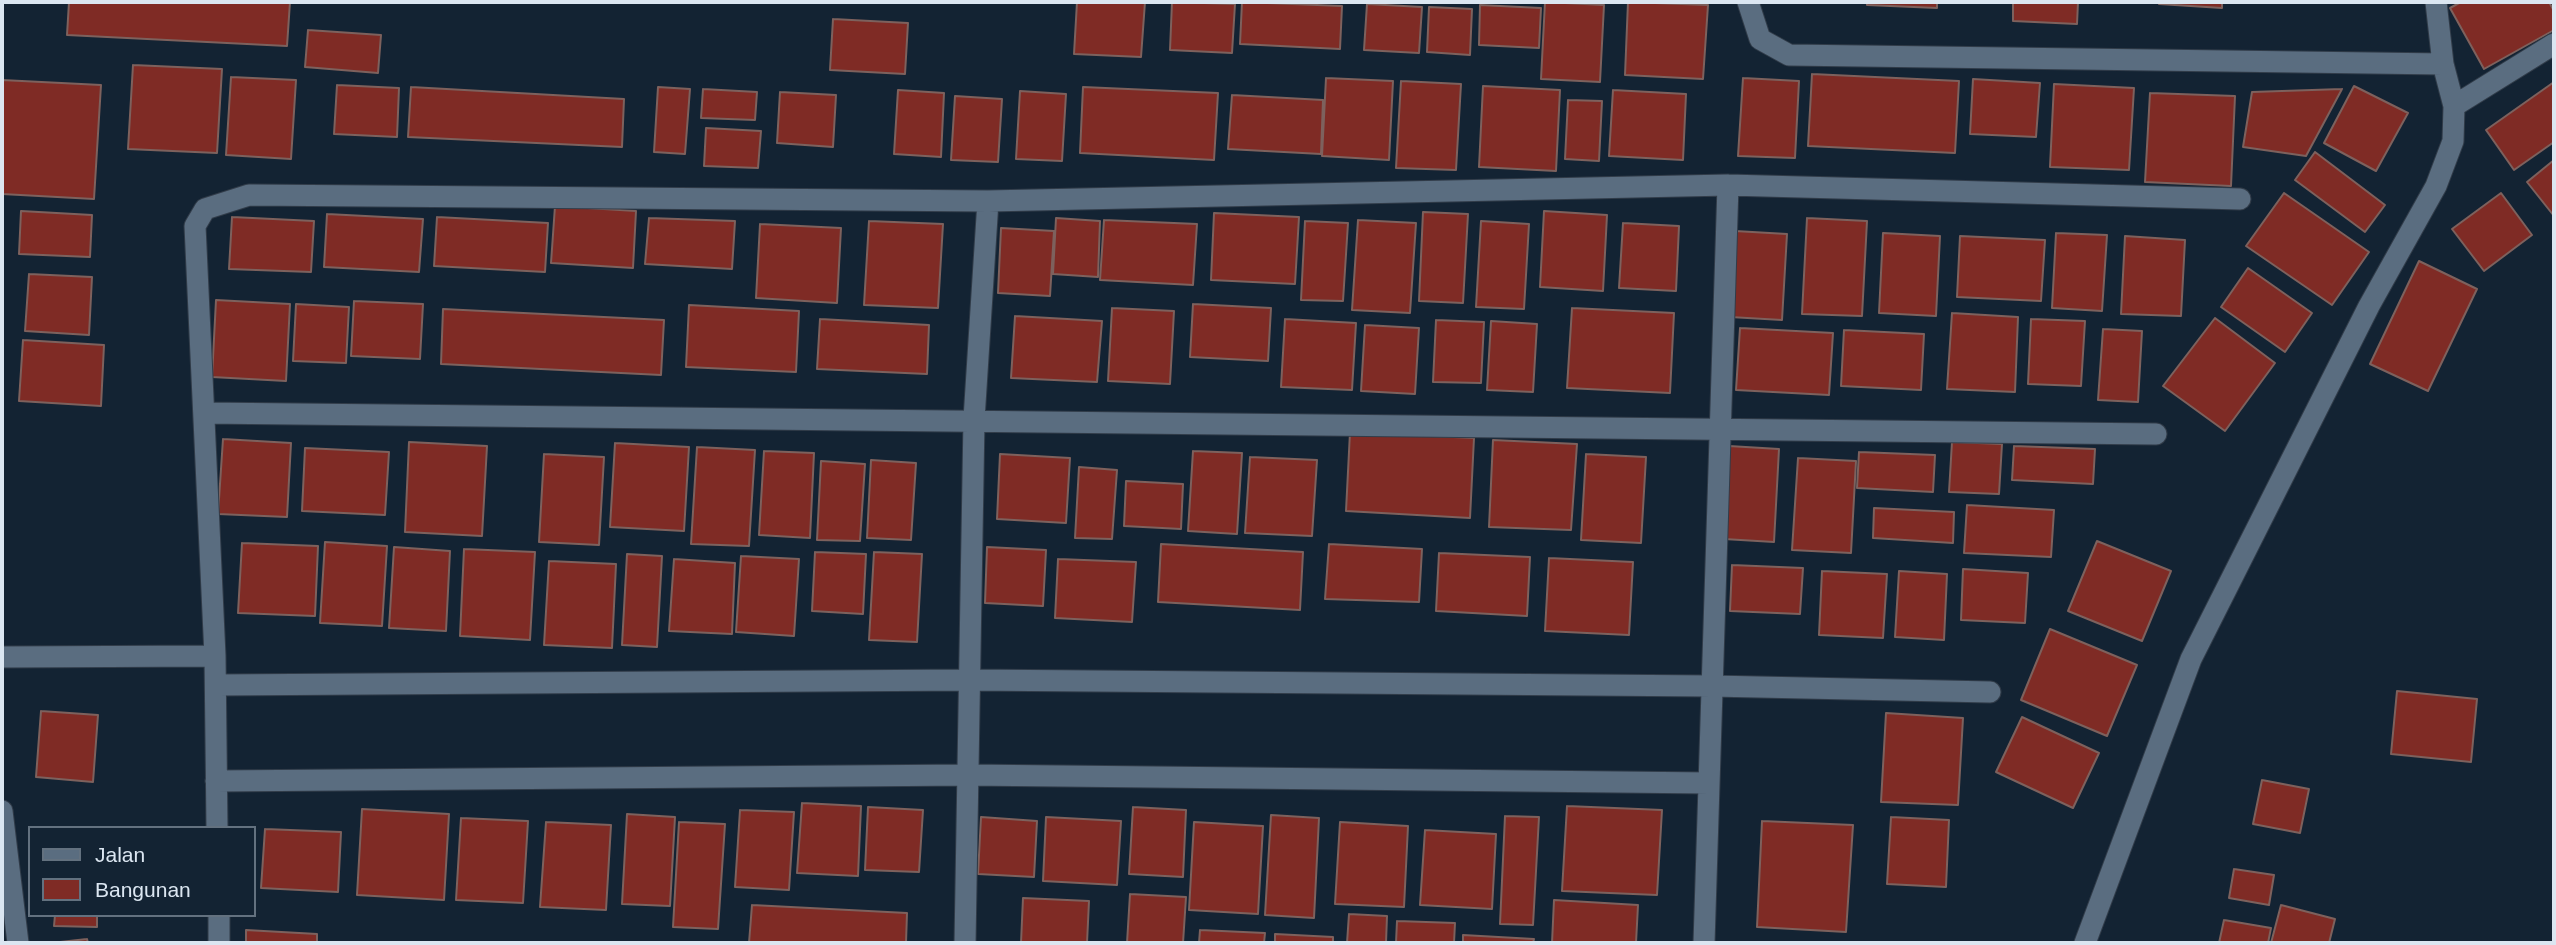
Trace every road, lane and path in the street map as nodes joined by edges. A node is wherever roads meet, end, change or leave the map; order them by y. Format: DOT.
graph roads {
  1 [pos="1748,2"];
  2 [pos="2436,2"];
  3 [pos="2554,44"];
  4 [pos="2443,64"];
  5 [pos="2454,106"];
  6 [pos="1728,185"];
  7 [pos="2240,199"];
  8 [pos="988,201"];
  9 [pos="204,413"];
  10 [pos="974,419"];
  11 [pos="1720,429"];
  12 [pos="2155,434"];
  13 [pos="215,656"];
  14 [pos="2,657"];
  15 [pos="969,680"];
  16 [pos="217,685"];
  17 [pos="1712,686"];
  18 [pos="1990,692"];
  19 [pos="968,775"];
  20 [pos="216,781"];
  21 [pos="1709,783"];
  22 [pos="2,811"];
  23 [pos="217,826"];
  24 [pos="219,917"];
  25 [pos="18,943"];
  26 [pos="219,943"];
  27 [pos="965,943"];
  28 [pos="1704,943"];
  29 [pos="2085,943"];
  1 -- 4 [label="street"];
  2 -- 4 [label="street"];
  3 -- 5 [label="street"];
  4 -- 5 [label="street"];
  5 -- 29 [label="street"];
  6 -- 7 [label="street"];
  6 -- 8 [label="street"];
  6 -- 11 [label="street"];
  8 -- 9 [label="street"];
  8 -- 10 [label="street"];
  9 -- 10 [label="street"];
  9 -- 13 [label="street"];
  10 -- 11 [label="street"];
  10 -- 15 [label="street"];
  11 -- 12 [label="street"];
  11 -- 17 [label="street"];
  13 -- 14 [label="street"];
  13 -- 16 [label="street"];
  15 -- 16 [label="street"];
  15 -- 17 [label="street"];
  15 -- 19 [label="street"];
  16 -- 20 [label="street"];
  17 -- 18 [label="street"];
  17 -- 21 [label="street"];
  19 -- 20 [label="street"];
  19 -- 21 [label="street"];
  19 -- 27 [label="street"];
  20 -- 23 [label="street"];
  21 -- 28 [label="street"];
  22 -- 25 [label="street"];
  24 -- 26 [label="street"];
}
